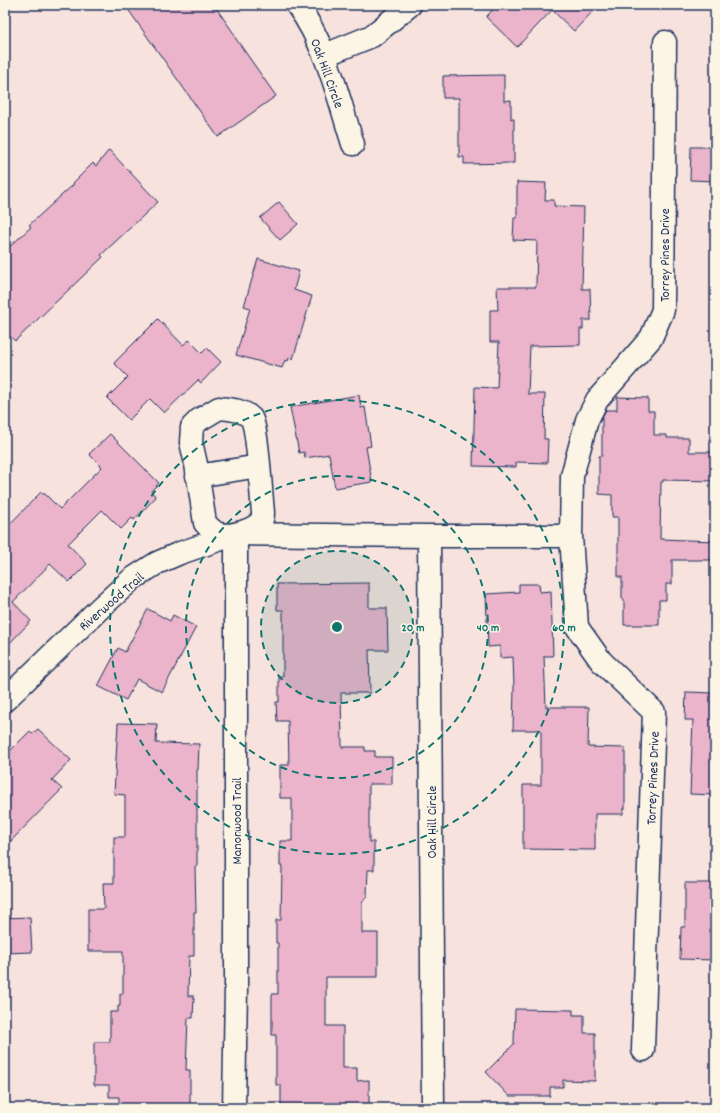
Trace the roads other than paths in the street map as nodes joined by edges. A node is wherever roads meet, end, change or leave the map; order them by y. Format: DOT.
graph roads {
  1 [pos="298,5"];
  2 [pos="410,5"];
  3 [pos="665,42"];
  4 [pos="325,55"];
  5 [pos="353,144"];
  6 [pos="259,466"];
  7 [pos="197,476"];
  8 [pos="236,534"];
  9 [pos="429,536"];
  10 [pos="570,536"];
  11 [pos="5,700"];
  12 [pos="643,1050"];
  13 [pos="234,1108"];
  14 [pos="433,1108"];
  1 -- 4 [label="street, Oak Hill Circle"];
  2 -- 4 [label="street"];
  3 -- 10 [label="street, Torrey Pines Drive"];
  4 -- 5 [label="street, Oak Hill Circle"];
  6 -- 7 [label="street"];
  6 -- 7 [label="street"];
  6 -- 8 [label="street"];
  7 -- 8 [label="street"];
  8 -- 9 [label="street, Riverwood Trail"];
  8 -- 11 [label="street, Riverwood Trail"];
  8 -- 13 [label="street, Manorwood Trail"];
  9 -- 10 [label="street"];
  9 -- 14 [label="street, Oak Hill Circle"];
  10 -- 12 [label="street, Torrey Pines Drive"];
}
